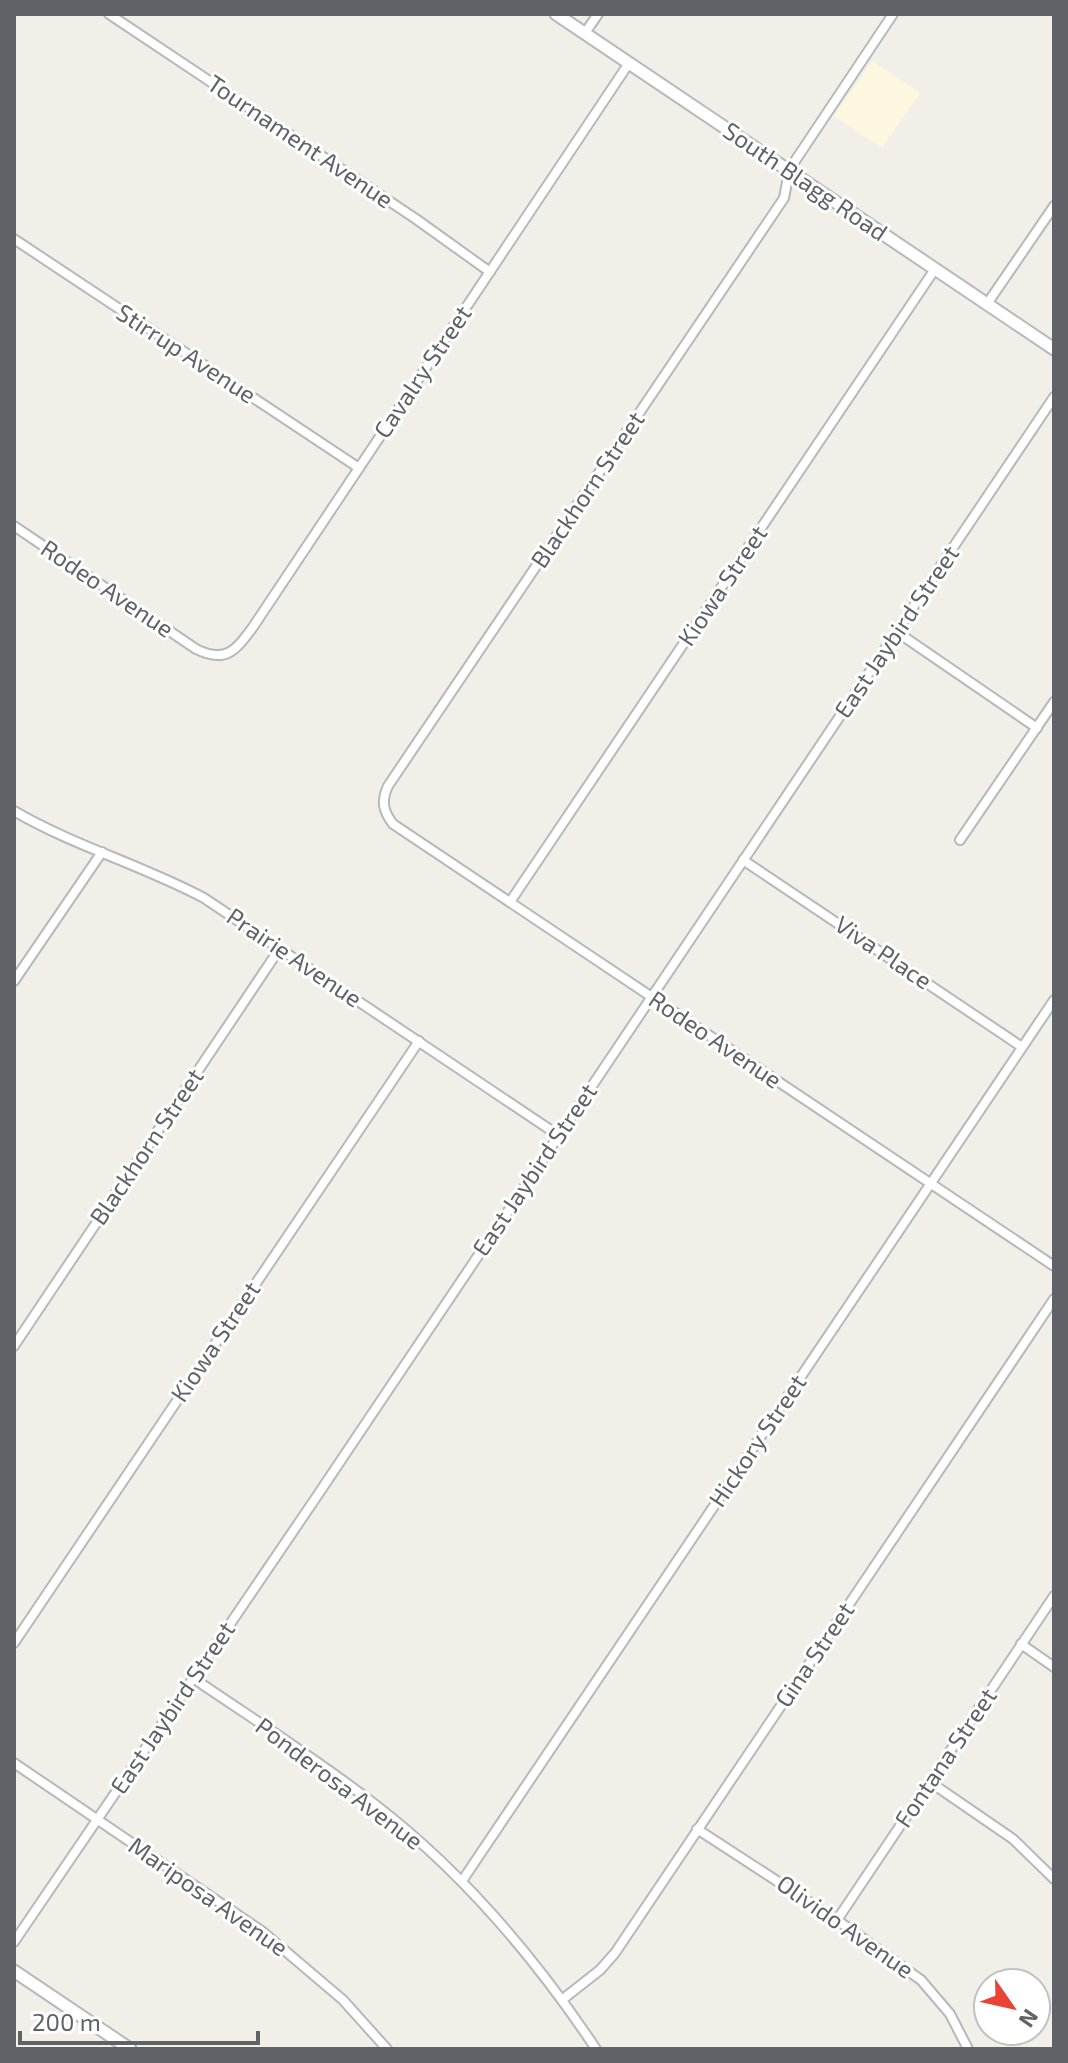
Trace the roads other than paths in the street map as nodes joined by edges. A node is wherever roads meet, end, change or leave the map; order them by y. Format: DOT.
graph roads {
  1 [pos="109,14"];
  2 [pos="556,14"];
  3 [pos="598,14"];
  4 [pos="893,14"];
  5 [pos="585,33"];
  6 [pos="629,63"];
  7 [pos="789,172"];
  8 [pos="1054,206"];
  9 [pos="14,239"];
  10 [pos="935,269"];
  11 [pos="490,272"];
  12 [pos="987,304"];
  13 [pos="1054,349"];
  14 [pos="1054,397"];
  15 [pos="359,468"];
  16 [pos="14,526"];
  17 [pos="897,632"];
  18 [pos="201,651"];
  19 [pos="1054,702"];
  20 [pos="1037,728"];
  21 [pos="383,807"];
  22 [pos="14,811"];
  23 [pos="960,840"];
  24 [pos="102,852"];
  25 [pos="743,860"];
  26 [pos="510,902"];
  27 [pos="280,948"];
  28 [pos="14,981"];
  29 [pos="651,997"];
  30 [pos="1054,1000"];
  31 [pos="419,1041"];
  32 [pos="1022,1047"];
  33 [pos="558,1135"];
  34 [pos="929,1184"];
  35 [pos="1054,1266"];
  36 [pos="1054,1299"];
  37 [pos="14,1346"];
  38 [pos="1054,1596"];
  39 [pos="14,1643"];
  40 [pos="1021,1644"];
  41 [pos="1054,1667"];
  42 [pos="193,1678"];
  43 [pos="14,1763"];
  44 [pos="930,1782"];
  45 [pos="97,1819"];
  46 [pos="697,1829"];
  47 [pos="1054,1879"];
  48 [pos="462,1881"];
  49 [pos="837,1920"];
  50 [pos="14,1942"];
  51 [pos="14,1971"];
  52 [pos="563,1999"];
  53 [pos="130,2049"];
  54 [pos="387,2049"];
  55 [pos="596,2049"];
  56 [pos="968,2049"];
  1 -- 11 [label="street, Tournament Avenue"];
  2 -- 5 [label="main road, South Blagg Road"];
  3 -- 5 [label="street"];
  4 -- 7 [label="street, Blackhorn Street"];
  5 -- 6 [label="main road, South Blagg Road"];
  6 -- 7 [label="main road, South Blagg Road"];
  6 -- 11 [label="street, Cavalry Street"];
  7 -- 10 [label="main road, South Blagg Road"];
  7 -- 21 [label="street, Blackhorn Street"];
  8 -- 12 [label="street"];
  9 -- 15 [label="street, Stirrup Avenue"];
  10 -- 12 [label="main road, South Blagg Road"];
  10 -- 26 [label="street, Kiowa Street"];
  11 -- 15 [label="street, Cavalry Street"];
  12 -- 13 [label="main road, South Blagg Road"];
  14 -- 17 [label="street, East Jaybird Street"];
  15 -- 18 [label="street, Cavalry Street"];
  16 -- 18 [label="street, Rodeo Avenue"];
  17 -- 20 [label="street"];
  17 -- 25 [label="street, East Jaybird Street"];
  19 -- 20 [label="street"];
  20 -- 23 [label="street"];
  21 -- 26 [label="street, Rodeo Avenue"];
  22 -- 24 [label="street, Prairie Avenue"];
  24 -- 27 [label="street, Prairie Avenue"];
  24 -- 28 [label="street"];
  25 -- 29 [label="street, East Jaybird Street"];
  25 -- 32 [label="street, Viva Place"];
  26 -- 29 [label="street, Rodeo Avenue"];
  27 -- 31 [label="street, Prairie Avenue"];
  27 -- 37 [label="street, Blackhorn Street"];
  29 -- 33 [label="street, East Jaybird Street"];
  29 -- 34 [label="street, Rodeo Avenue"];
  30 -- 32 [label="street, Hickory Street"];
  31 -- 33 [label="street, Prairie Avenue"];
  31 -- 39 [label="street, Kiowa Street"];
  32 -- 34 [label="street, Hickory Street"];
  33 -- 42 [label="street, East Jaybird Street"];
  34 -- 35 [label="street, Rodeo Avenue"];
  34 -- 48 [label="street, Hickory Street"];
  36 -- 46 [label="street, Gina Street"];
  38 -- 40 [label="street, Fontana Street"];
  40 -- 41 [label="street"];
  40 -- 44 [label="street, Fontana Street"];
  42 -- 45 [label="street, East Jaybird Street"];
  42 -- 48 [label="street, Ponderosa Avenue"];
  43 -- 45 [label="street, Mariposa Avenue"];
  44 -- 47 [label="street"];
  44 -- 49 [label="street, Fontana Street"];
  45 -- 50 [label="street, East Jaybird Street"];
  45 -- 54 [label="street, Mariposa Avenue"];
  46 -- 49 [label="street, Olivido Avenue"];
  46 -- 52 [label="street, Gina Street"];
  48 -- 52 [label="street, Ponderosa Avenue"];
  49 -- 56 [label="street, Olivido Avenue"];
  51 -- 53 [label="main road"];
  52 -- 55 [label="street, Ponderosa Avenue"];
}
